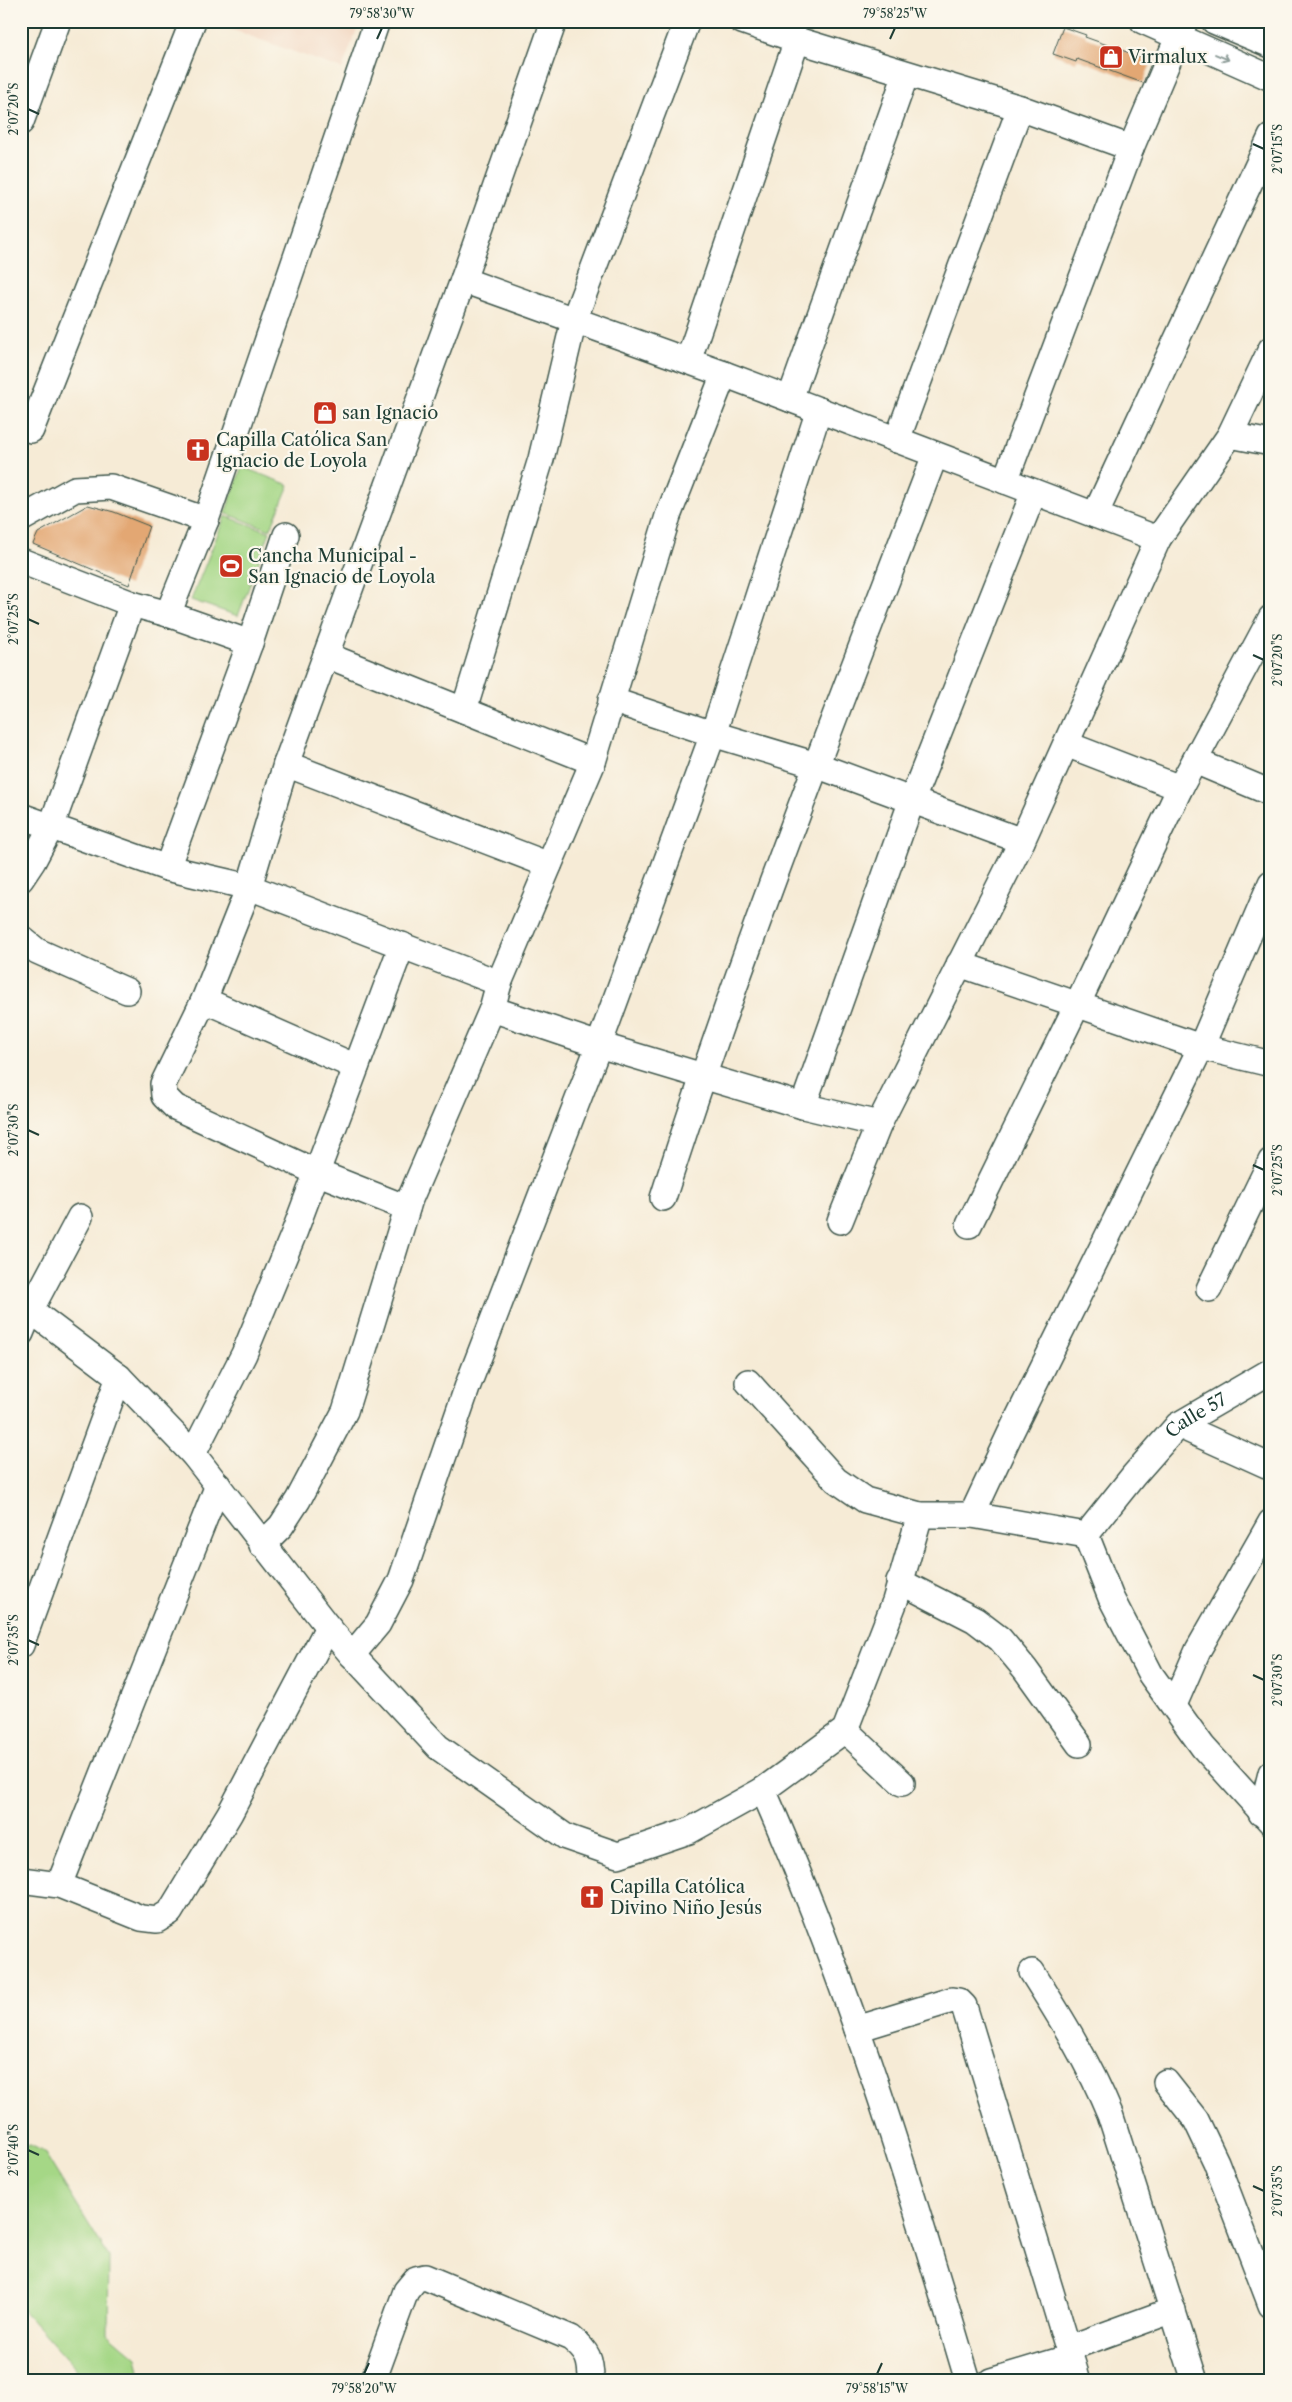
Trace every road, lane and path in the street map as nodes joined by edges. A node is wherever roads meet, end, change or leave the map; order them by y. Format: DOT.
graph roads {
  1 [pos="58,21"];
  2 [pos="193,21"];
  3 [pos="377,21"];
  4 [pos="554,21"];
  5 [pos="687,21"];
  6 [pos="742,21"];
  7 [pos="1143,21"];
  8 [pos="1222,23"];
  9 [pos="1181,29"];
  10 [pos="797,40"];
  11 [pos="1271,44"];
  12 [pos="906,74"];
  13 [pos="1271,78"];
  14 [pos="1020,108"];
  15 [pos="21,122"];
  16 [pos="1271,136"];
  17 [pos="1131,148"];
  18 [pos="463,280"];
  19 [pos="574,320"];
  20 [pos="1271,349"];
  21 [pos="688,361"];
  22 [pos="724,374"];
  23 [pos="790,399"];
  24 [pos="819,410"];
  25 [pos="30,430"];
  26 [pos="1230,436"];
  27 [pos="897,440"];
  28 [pos="1271,443"];
  29 [pos="935,455"];
  30 [pos="1005,481"];
  31 [pos="1034,492"];
  32 [pos="1095,515"];
  33 [pos="21,519"];
  34 [pos="206,520"];
  35 [pos="286,535"];
  36 [pos="1158,540"];
  37 [pos="21,561"];
  38 [pos="132,604"];
  39 [pos="168,614"];
  40 [pos="1271,618"];
  41 [pos="250,643"];
  42 [pos="326,655"];
  43 [pos="611,700"];
  44 [pos="464,710"];
  45 [pos="713,734"];
  46 [pos="1066,744"];
  47 [pos="1195,761"];
  48 [pos="593,762"];
  49 [pos="286,764"];
  50 [pos="816,765"];
  51 [pos="1180,788"];
  52 [pos="1271,793"];
  53 [pos="912,800"];
  54 [pos="21,816"];
  55 [pos="51,827"];
  56 [pos="1022,841"];
  57 [pos="549,865"];
  58 [pos="167,868"];
  59 [pos="21,879"];
  60 [pos="1271,883"];
  61 [pos="248,887"];
  62 [pos="21,938"];
  63 [pos="402,945"];
  64 [pos="959,964"];
  65 [pos="499,983"];
  66 [pos="127,991"];
  67 [pos="204,1000"];
  68 [pos="1077,1005"];
  69 [pos="492,1009"];
  70 [pos="599,1045"];
  71 [pos="1201,1047"];
  72 [pos="1271,1064"];
  73 [pos="356,1067"];
  74 [pos="702,1075"];
  75 [pos="803,1106"];
  76 [pos="879,1124"];
  77 [pos="1271,1161"];
  78 [pos="316,1172"];
  79 [pos="663,1198"];
  80 [pos="407,1208"];
  81 [pos="80,1217"];
  82 [pos="840,1221"];
  83 [pos="969,1225"];
  84 [pos="1209,1289"];
  85 [pos="26,1306"];
  86 [pos="21,1333"];
  87 [pos="1271,1371"];
  88 [pos="120,1377"];
  89 [pos="748,1382"];
  90 [pos="1178,1425"];
  91 [pos="193,1454"];
  92 [pos="1271,1467"];
  93 [pos="218,1485"];
  94 [pos="920,1515"];
  95 [pos="972,1516"];
  96 [pos="1271,1522"];
  97 [pos="1086,1536"];
  98 [pos="262,1545"];
  99 [pos="899,1581"];
  100 [pos="328,1627"];
  101 [pos="21,1644"];
  102 [pos="352,1655"];
  103 [pos="1174,1705"];
  104 [pos="845,1730"];
  105 [pos="1079,1744"];
  106 [pos="1271,1773"];
  107 [pos="902,1783"];
  108 [pos="763,1790"];
  109 [pos="1266,1818"];
  110 [pos="21,1880"];
  111 [pos="59,1885"];
  112 [pos="1032,1972"];
  113 [pos="857,2029"];
  114 [pos="1166,2082"];
  115 [pos="1271,2305"];
  116 [pos="1173,2310"];
  117 [pos="1070,2353"];
  118 [pos="373,2381"];
  119 [pos="590,2381"];
  120 [pos="968,2381"];
  121 [pos="991,2381"];
  122 [pos="1078,2381"];
  123 [pos="1195,2381"];
  1 -- 15 [label="street"];
  2 -- 25 [label="street"];
  3 -- 34 [label="street"];
  4 -- 18 [label="street"];
  5 -- 19 [label="street"];
  6 -- 10 [label="street"];
  7 -- 9 [label="street"];
  8 -- 11 [label="street"];
  9 -- 13 [label="street, one-way"];
  9 -- 17 [label="street"];
  10 -- 12 [label="street"];
  10 -- 21 [label="street"];
  12 -- 14 [label="street"];
  12 -- 23 [label="street"];
  14 -- 17 [label="street"];
  14 -- 27 [label="street"];
  16 -- 32 [label="street"];
  17 -- 30 [label="street"];
  18 -- 19 [label="street"];
  18 -- 42 [label="street"];
  19 -- 21 [label="street"];
  19 -- 44 [label="street"];
  20 -- 26 [label="street"];
  21 -- 22 [label="street"];
  22 -- 23 [label="street"];
  22 -- 43 [label="street"];
  23 -- 24 [label="street"];
  24 -- 27 [label="street"];
  24 -- 45 [label="street"];
  26 -- 28 [label="street"];
  26 -- 36 [label="street"];
  27 -- 29 [label="street"];
  29 -- 30 [label="street"];
  29 -- 50 [label="street"];
  30 -- 31 [label="street"];
  31 -- 32 [label="street"];
  31 -- 53 [label="street"];
  32 -- 36 [label="street"];
  33 -- 34 [label="street"];
  34 -- 39 [label="street"];
  35 -- 41 [label="street"];
  36 -- 46 [label="street"];
  37 -- 38 [label="street"];
  38 -- 39 [label="street"];
  38 -- 55 [label="street"];
  39 -- 41 [label="street"];
  40 -- 47 [label="street"];
  41 -- 58 [label="street"];
  42 -- 44 [label="street"];
  42 -- 49 [label="street"];
  43 -- 45 [label="street"];
  43 -- 48 [label="street"];
  44 -- 48 [label="street"];
  45 -- 50 [label="street"];
  45 -- 70 [label="street"];
  46 -- 51 [label="street"];
  46 -- 56 [label="street"];
  47 -- 51 [label="street"];
  47 -- 52 [label="street"];
  48 -- 57 [label="street"];
  49 -- 57 [label="street"];
  49 -- 61 [label="street"];
  50 -- 53 [label="street"];
  50 -- 74 [label="street"];
  51 -- 68 [label="street"];
  53 -- 56 [label="street"];
  53 -- 75 [label="street"];
  54 -- 55 [label="street"];
  55 -- 58 [label="street"];
  55 -- 59 [label="street"];
  56 -- 64 [label="street"];
  57 -- 65 [label="street"];
  58 -- 61 [label="street"];
  60 -- 71 [label="street"];
  61 -- 63 [label="street"];
  61 -- 67 [label="street"];
  62 -- 66 [label="street"];
  63 -- 65 [label="street"];
  63 -- 73 [label="street"];
  64 -- 68 [label="street"];
  64 -- 76 [label="street"];
  65 -- 69 [label="street"];
  67 -- 73 [label="street"];
  67 -- 78 [label="street"];
  68 -- 71 [label="street"];
  68 -- 83 [label="street"];
  69 -- 70 [label="street"];
  69 -- 80 [label="street"];
  70 -- 74 [label="street"];
  70 -- 102 [label="street"];
  71 -- 72 [label="street"];
  71 -- 95 [label="street"];
  73 -- 78 [label="street"];
  74 -- 75 [label="street"];
  74 -- 79 [label="street"];
  75 -- 76 [label="street"];
  76 -- 82 [label="street"];
  77 -- 84 [label="street"];
  78 -- 80 [label="street"];
  78 -- 91 [label="street"];
  80 -- 98 [label="street"];
  81 -- 85 [label="street"];
  85 -- 86 [label="street"];
  85 -- 88 [label="street"];
  87 -- 90 [label="street, Calle 57"];
  88 -- 91 [label="street"];
  88 -- 101 [label="street"];
  89 -- 94 [label="street"];
  90 -- 92 [label="street"];
  90 -- 97 [label="street, Calle 57"];
  91 -- 93 [label="street"];
  93 -- 98 [label="street"];
  93 -- 111 [label="street"];
  94 -- 95 [label="street"];
  94 -- 99 [label="street"];
  95 -- 97 [label="street"];
  96 -- 103 [label="street"];
  97 -- 103 [label="street"];
  98 -- 100 [label="street"];
  99 -- 104 [label="street"];
  99 -- 105 [label="street"];
  100 -- 102 [label="street"];
  100 -- 111 [label="street"];
  102 -- 108 [label="street"];
  103 -- 109 [label="street"];
  104 -- 107 [label="street"];
  104 -- 108 [label="street"];
  106 -- 109 [label="street"];
  108 -- 113 [label="street"];
  110 -- 111 [label="street"];
  112 -- 116 [label="street"];
  113 -- 117 [label="street"];
  113 -- 120 [label="street"];
  114 -- 115 [label="street"];
  116 -- 117 [label="street"];
  116 -- 123 [label="street"];
  117 -- 121 [label="street"];
  117 -- 122 [label="street"];
  118 -- 119 [label="street"];
}
